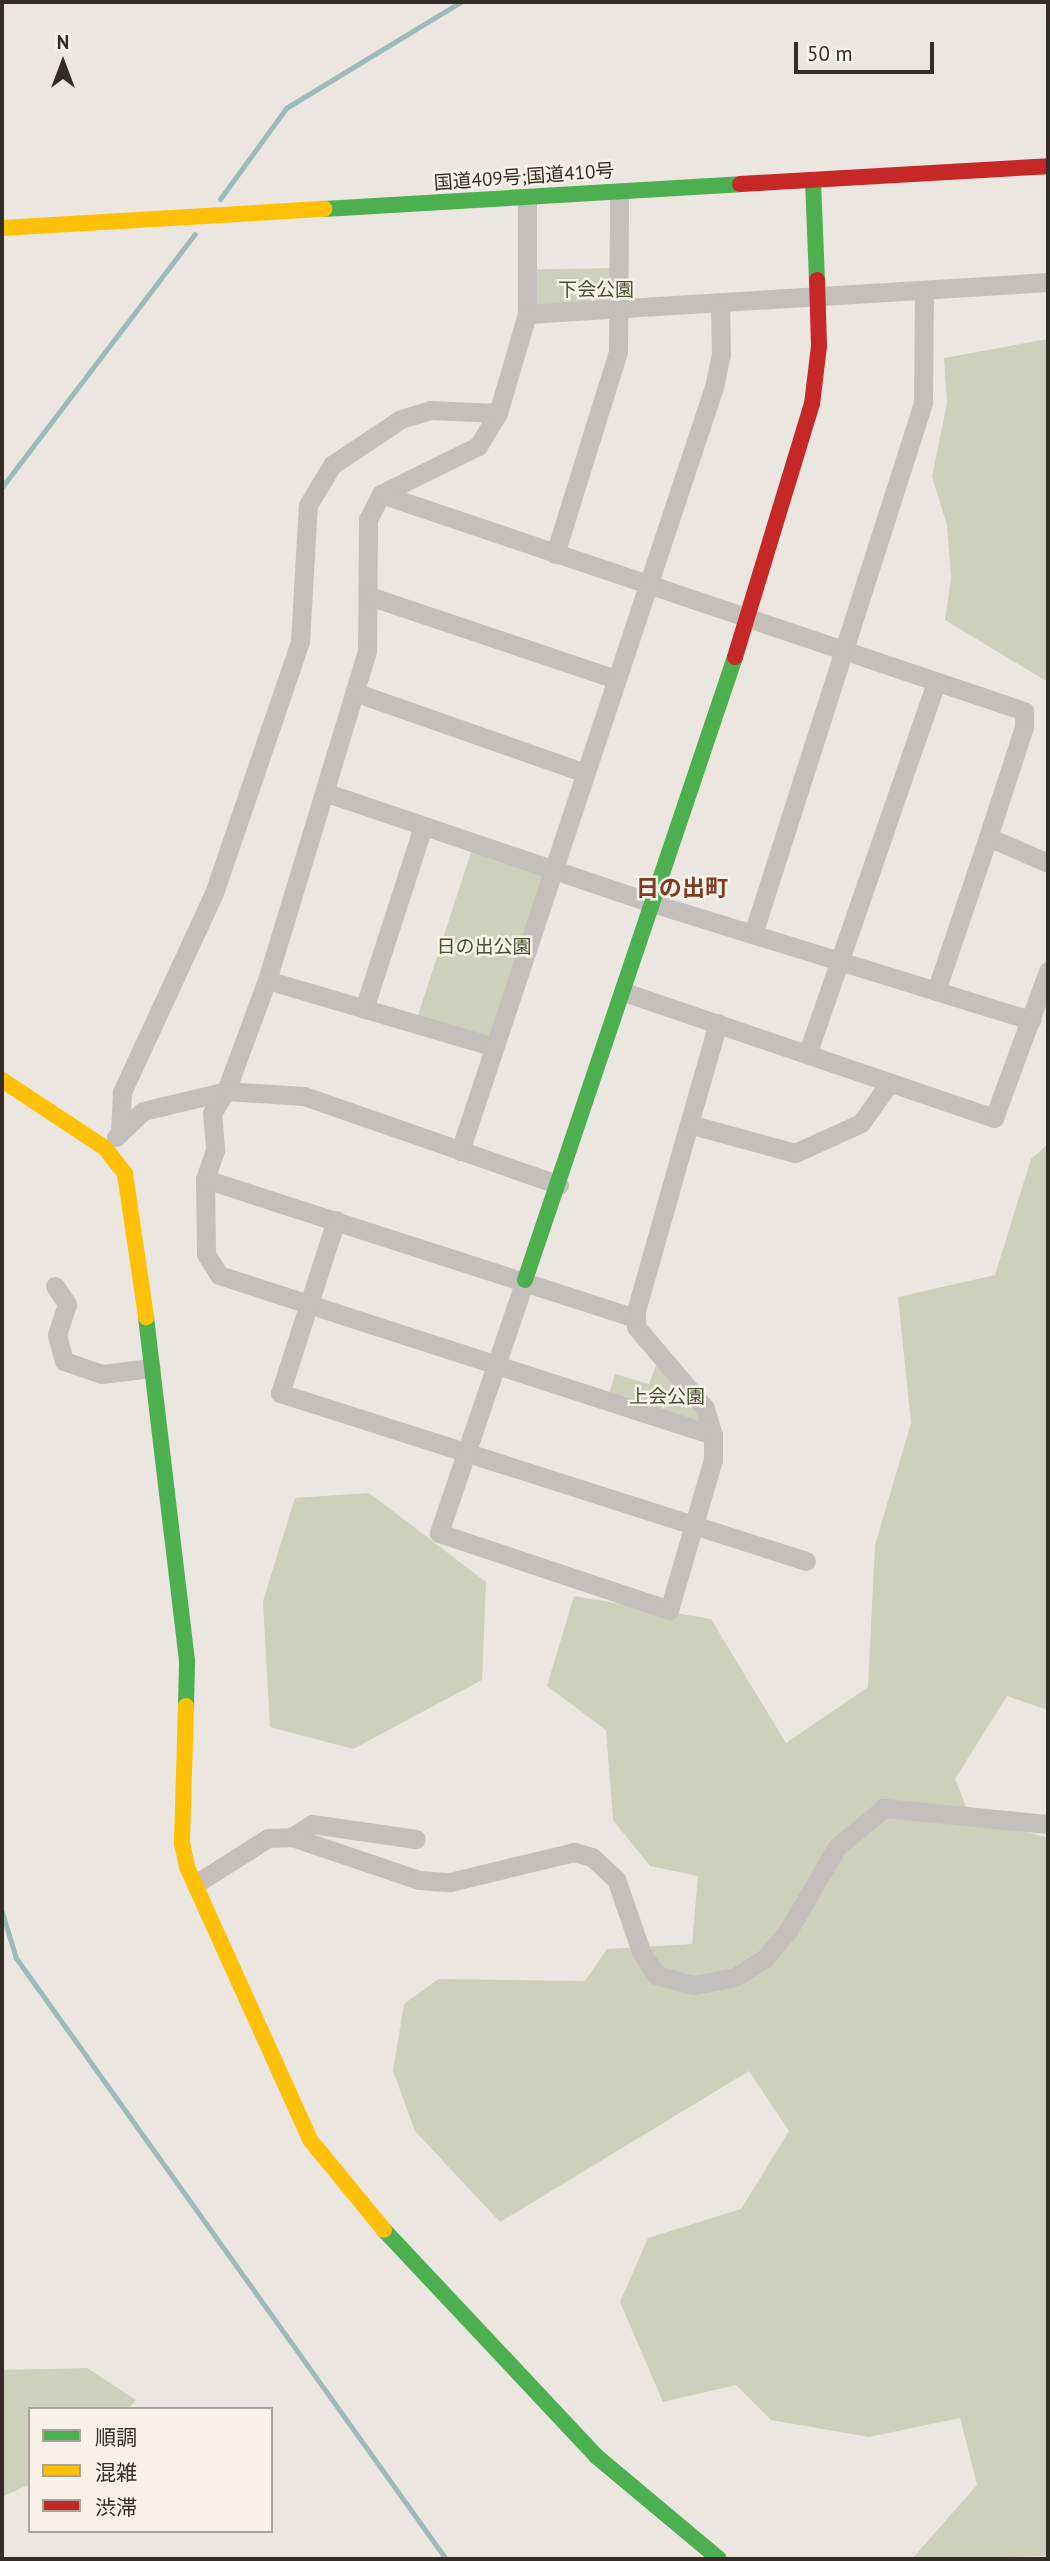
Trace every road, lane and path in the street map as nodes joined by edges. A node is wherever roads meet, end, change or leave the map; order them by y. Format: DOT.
graph roads {
  1 [pos="1048,166"];
  2 [pos="813,181"];
  3 [pos="619,192"];
  4 [pos="527,199"];
  5 [pos="2,228"];
  6 [pos="1048,282"];
  7 [pos="924,290"];
  8 [pos="818,297"];
  9 [pos="720,303"];
  10 [pos="621,309"];
  11 [pos="527,314"];
  12 [pos="498,413"];
  13 [pos="381,494"];
  14 [pos="555,554"];
  15 [pos="646,586"];
  16 [pos="369,596"];
  17 [pos="747,622"];
  18 [pos="844,653"];
  19 [pos="616,679"];
  20 [pos="936,682"];
  21 [pos="357,693"];
  22 [pos="585,773"];
  23 [pos="327,793"];
  24 [pos="424,826"];
  25 [pos="988,837"];
  26 [pos="1048,863"];
  27 [pos="553,869"];
  28 [pos="652,903"];
  29 [pos="753,934"];
  30 [pos="841,961"];
  31 [pos="1048,971"];
  32 [pos="267,980"];
  33 [pos="936,991"];
  34 [pos="624,992"];
  35 [pos="364,1009"];
  36 [pos="1031,1020"];
  37 [pos="718,1023"];
  38 [pos="494,1047"];
  39 [pos="808,1052"];
  40 [pos="2,1080"];
  41 [pos="890,1082"];
  42 [pos="226,1091"];
  43 [pos="689,1124"];
  44 [pos="120,1133"];
  45 [pos="105,1148"];
  46 [pos="460,1151"];
  47 [pos="205,1179"];
  48 [pos="559,1185"];
  49 [pos="336,1220"];
  50 [pos="525,1280"];
  51 [pos="55,1286"];
  52 [pos="309,1305"];
  53 [pos="636,1318"];
  54 [pos="152,1368"];
  55 [pos="496,1368"];
  56 [pos="713,1435"];
  57 [pos="467,1452"];
  58 [pos="694,1526"];
  59 [pos="806,1561"];
  60 [pos="1048,1824"];
  61 [pos="292,1837"];
  62 [pos="416,1839"];
  63 [pos="197,1882"];
  64 [pos="719,2559"];
  1 -- 2 [label="main road, 国道409号;国道410号"];
  2 -- 3 [label="main road, 国道409号;国道410号"];
  2 -- 8 [label="main road"];
  3 -- 4 [label="main road, 国道409号;国道410号"];
  3 -- 10 [label="street"];
  4 -- 5 [label="main road, 国道409号;国道410号"];
  4 -- 11 [label="street"];
  6 -- 7 [label="street"];
  7 -- 8 [label="street"];
  7 -- 18 [label="street"];
  8 -- 9 [label="street"];
  8 -- 17 [label="main road"];
  9 -- 10 [label="street"];
  9 -- 15 [label="street"];
  10 -- 11 [label="street"];
  10 -- 14 [label="street"];
  11 -- 12 [label="street"];
  12 -- 13 [label="street"];
  12 -- 44 [label="street"];
  13 -- 14 [label="street"];
  13 -- 16 [label="street"];
  14 -- 15 [label="street"];
  15 -- 17 [label="street"];
  15 -- 19 [label="street"];
  16 -- 19 [label="street"];
  16 -- 21 [label="street"];
  17 -- 18 [label="street"];
  17 -- 28 [label="main road"];
  18 -- 20 [label="street"];
  18 -- 29 [label="street"];
  19 -- 22 [label="street"];
  20 -- 25 [label="street"];
  20 -- 30 [label="street"];
  21 -- 22 [label="street"];
  21 -- 23 [label="street"];
  22 -- 27 [label="street"];
  23 -- 24 [label="street"];
  23 -- 32 [label="street"];
  24 -- 27 [label="street"];
  24 -- 35 [label="street"];
  25 -- 26 [label="street"];
  25 -- 33 [label="street"];
  27 -- 28 [label="street"];
  27 -- 38 [label="street"];
  28 -- 29 [label="street"];
  28 -- 34 [label="main road"];
  29 -- 30 [label="street"];
  30 -- 33 [label="street"];
  30 -- 39 [label="street"];
  31 -- 36 [label="street"];
  32 -- 35 [label="street"];
  32 -- 42 [label="street"];
  33 -- 36 [label="street"];
  34 -- 37 [label="street"];
  34 -- 48 [label="main road"];
  35 -- 38 [label="street"];
  36 -- 41 [label="street"];
  37 -- 39 [label="street"];
  37 -- 43 [label="street"];
  38 -- 46 [label="street"];
  39 -- 41 [label="street"];
  40 -- 45 [label="main road"];
  41 -- 43 [label="street"];
  42 -- 44 [label="street"];
  42 -- 46 [label="street"];
  42 -- 47 [label="street"];
  43 -- 53 [label="street"];
  44 -- 45 [label="street"];
  45 -- 54 [label="main road"];
  46 -- 48 [label="street"];
  47 -- 49 [label="street"];
  47 -- 52 [label="street"];
  48 -- 50 [label="main road"];
  49 -- 50 [label="street"];
  49 -- 52 [label="street"];
  50 -- 53 [label="street"];
  50 -- 55 [label="street"];
  51 -- 54 [label="street"];
  52 -- 55 [label="street"];
  52 -- 57 [label="street"];
  53 -- 56 [label="street"];
  54 -- 63 [label="main road"];
  55 -- 56 [label="street"];
  55 -- 57 [label="street"];
  56 -- 58 [label="street"];
  57 -- 58 [label="street"];
  57 -- 58 [label="street"];
  58 -- 59 [label="street"];
  60 -- 61 [label="street"];
  61 -- 62 [label="street"];
  61 -- 63 [label="street"];
  63 -- 64 [label="main road"];
}
